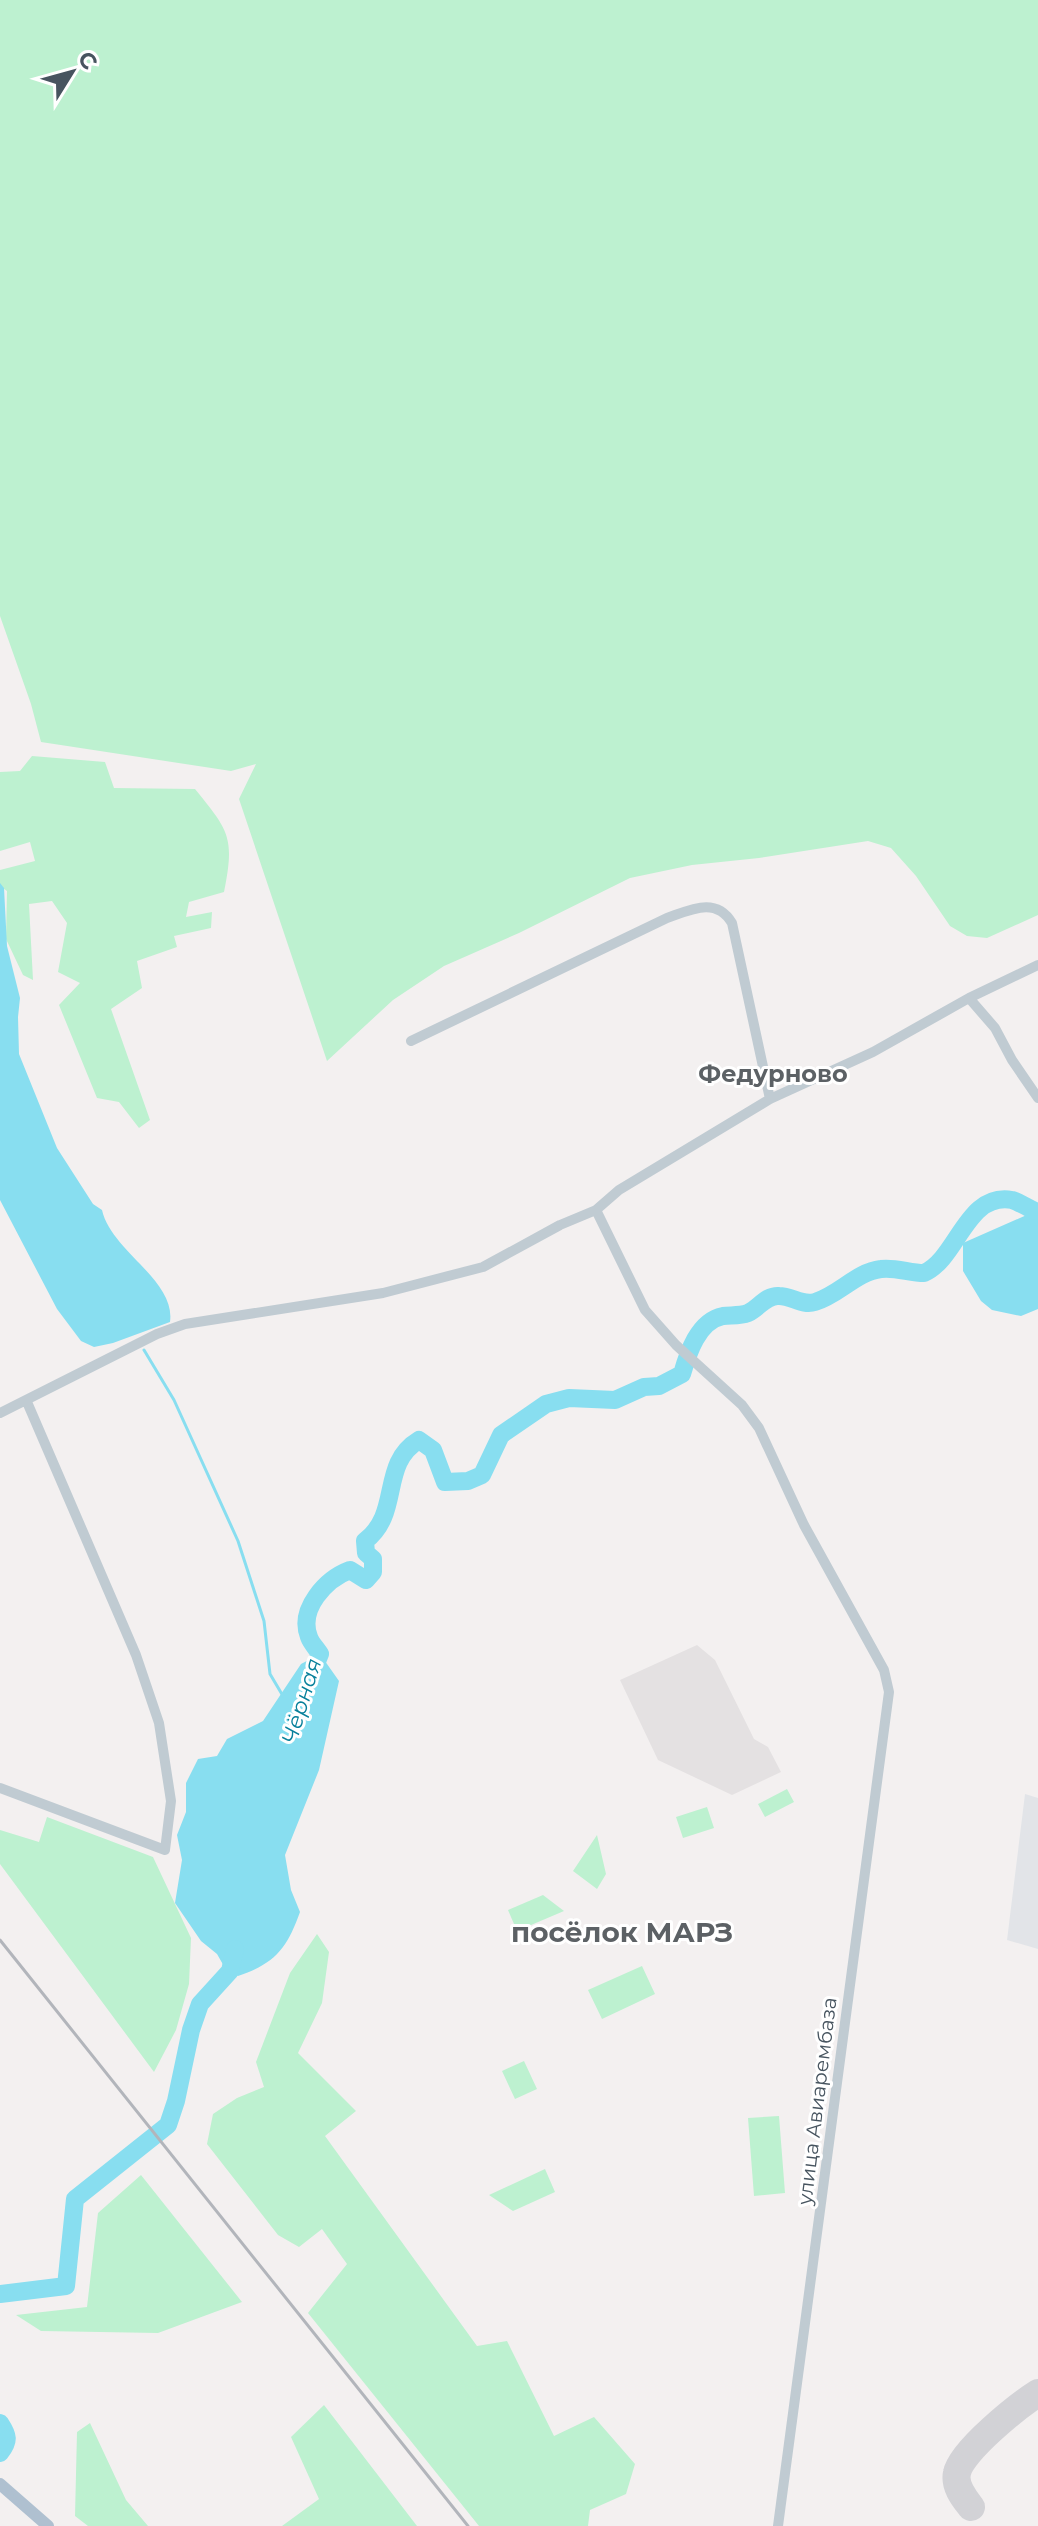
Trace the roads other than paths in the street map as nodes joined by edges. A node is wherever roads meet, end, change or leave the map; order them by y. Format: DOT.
graph roads {
  1 [pos="1038,965"];
  2 [pos="969,998"];
  3 [pos="411,1041"];
  4 [pos="1038,1098"];
  5 [pos="770,1099"];
  6 [pos="596,1210"];
  7 [pos="27,1402"];
  8 [pos="0,1413"];
  9 [pos="0,1788"];
  10 [pos="0,2484"];
  11 [pos="48,2526"];
  12 [pos="778,2526"];
  1 -- 2 [label="street"];
  2 -- 4 [label="street"];
  2 -- 5 [label="street"];
  3 -- 5 [label="street"];
  5 -- 6 [label="street"];
  6 -- 7 [label="street"];
  6 -- 12 [label="street, улица Авиарембаза"];
  7 -- 8 [label="street"];
  7 -- 9 [label="street"];
  10 -- 11 [label="main road"];
}
